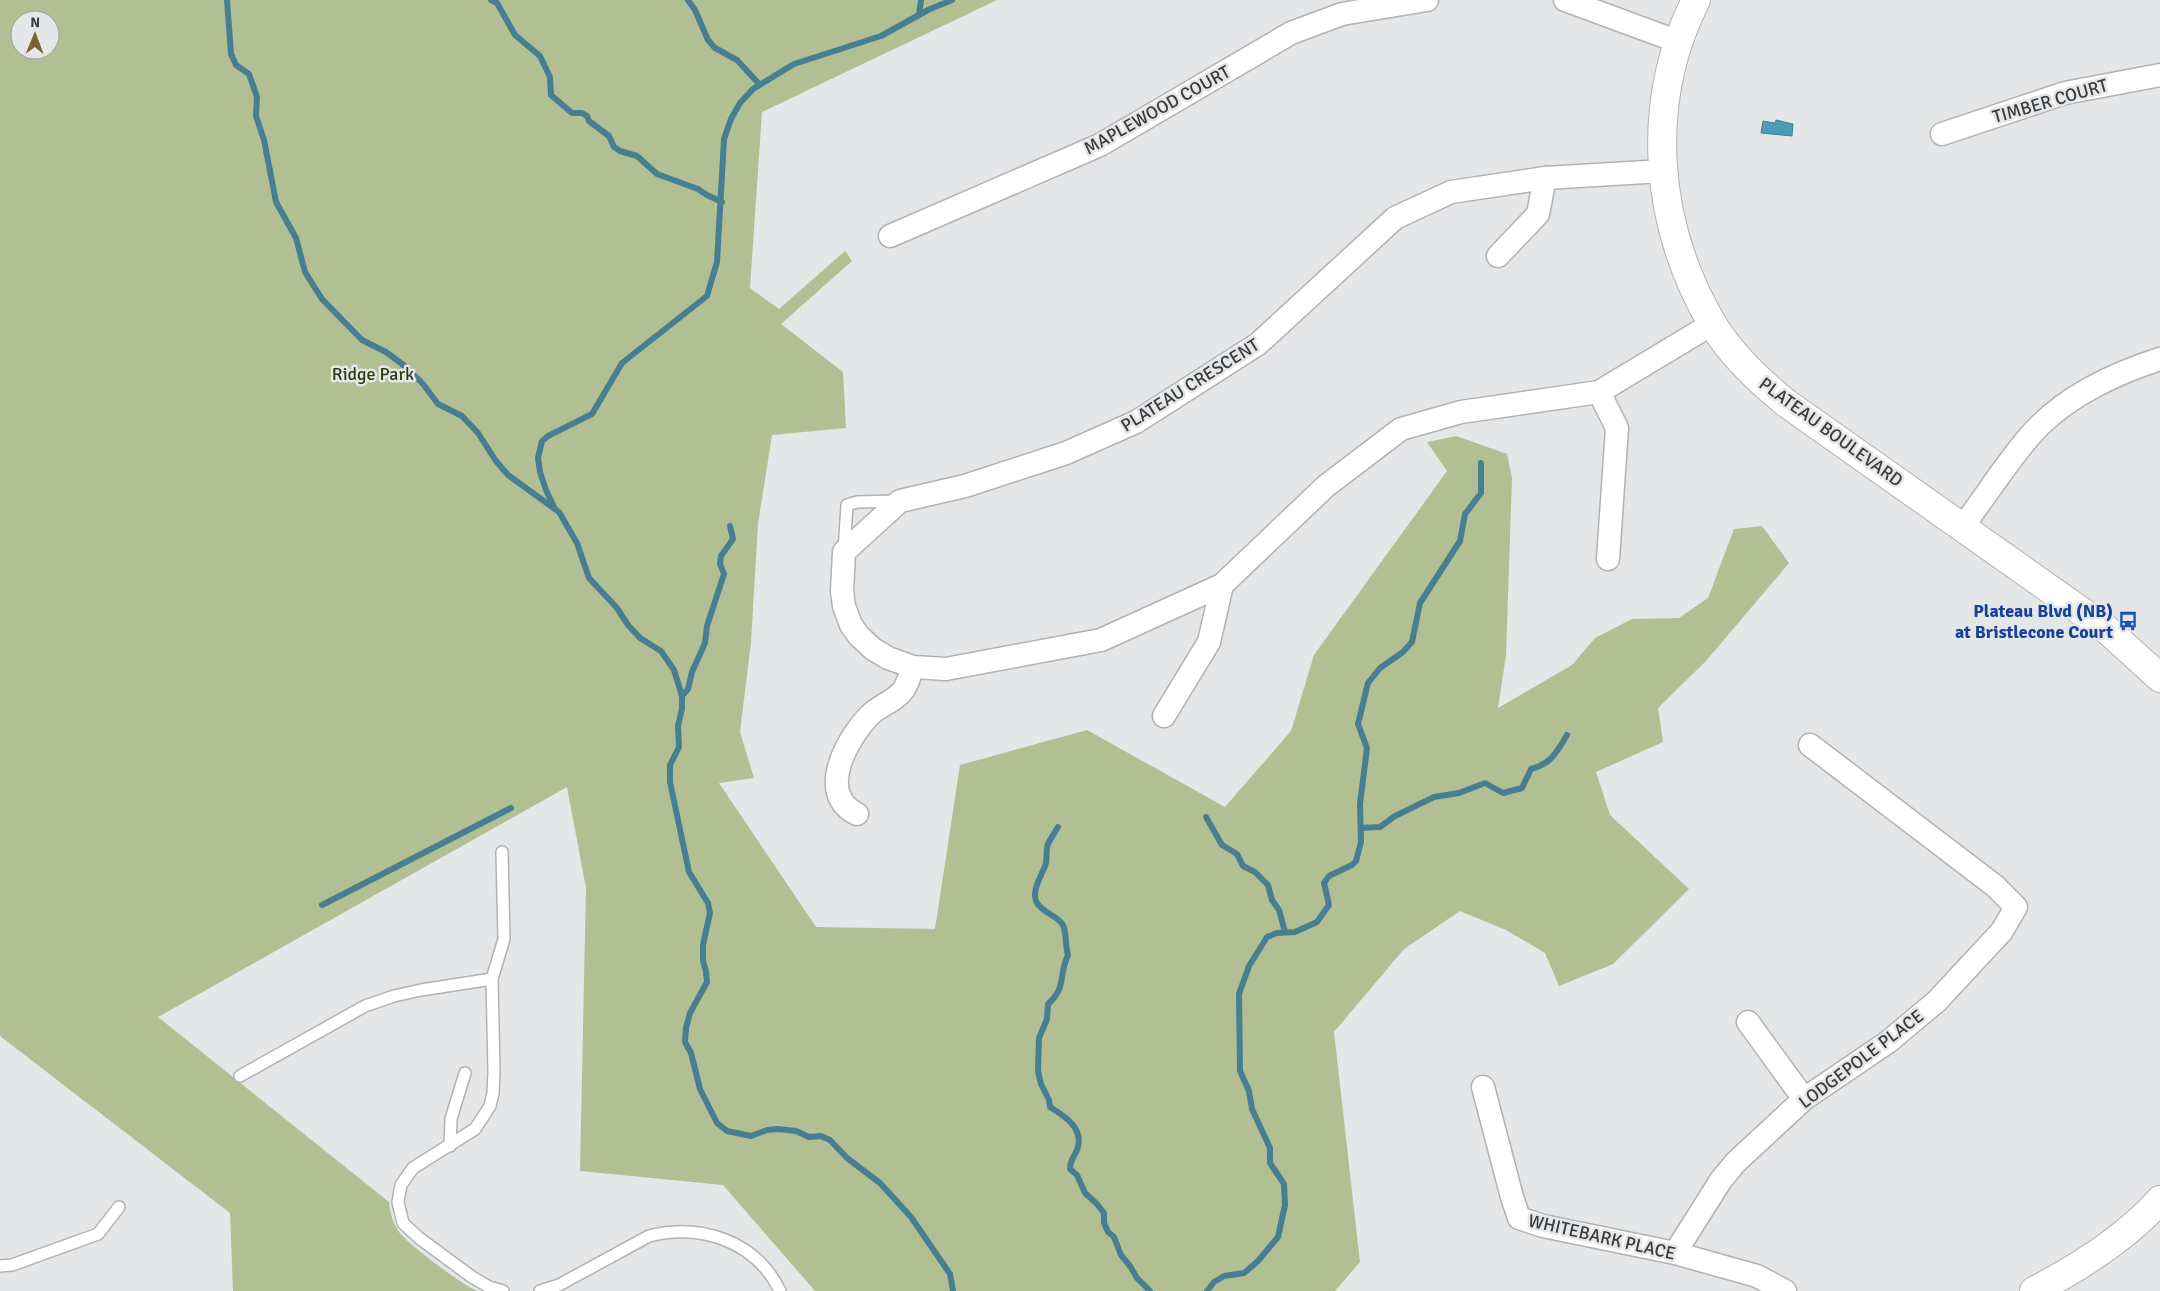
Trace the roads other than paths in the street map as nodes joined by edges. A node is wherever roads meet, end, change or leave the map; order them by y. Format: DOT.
graph roads {
  1 [pos="1428,0"];
  2 [pos="1565,0"];
  3 [pos="1696,0"];
  4 [pos="1680,42"];
  5 [pos="2160,75"];
  6 [pos="1942,134"];
  7 [pos="1663,170"];
  8 [pos="1545,178"];
  9 [pos="890,236"];
  10 [pos="1498,256"];
  11 [pos="1712,324"];
  12 [pos="2160,359"];
  13 [pos="1599,392"];
  14 [pos="900,501"];
  15 [pos="1963,526"];
  16 [pos="844,552"];
  17 [pos="1608,559"];
  18 [pos="1222,585"];
  19 [pos="913,667"];
  20 [pos="2160,678"];
  21 [pos="1164,716"];
  22 [pos="1810,745"];
  23 [pos="857,814"];
  24 [pos="502,852"];
  25 [pos="492,979"];
  26 [pos="1748,1022"];
  27 [pos="465,1073"];
  28 [pos="240,1076"];
  29 [pos="1483,1087"];
  30 [pos="1804,1100"];
  31 [pos="450,1146"];
  32 [pos="2160,1200"];
  33 [pos="119,1206"];
  34 [pos="1675,1252"];
  35 [pos="0,1266"];
  36 [pos="503,1291"];
  37 [pos="540,1291"];
  38 [pos="780,1291"];
  39 [pos="1785,1291"];
  40 [pos="2034,1291"];
  1 -- 9 [label="street, MAPLEWOOD COURT"];
  2 -- 4 [label="street"];
  3 -- 4 [label="street, PLATEAU BOULEVARD"];
  4 -- 7 [label="street, PLATEAU BOULEVARD"];
  5 -- 6 [label="street, TIMBER COURT"];
  7 -- 8 [label="street, PLATEAU CRESCENT"];
  7 -- 11 [label="street, PLATEAU BOULEVARD"];
  8 -- 10 [label="street"];
  8 -- 14 [label="street, PLATEAU CRESCENT"];
  11 -- 13 [label="street"];
  11 -- 15 [label="street, PLATEAU BOULEVARD"];
  12 -- 15 [label="street"];
  13 -- 17 [label="street"];
  13 -- 18 [label="street"];
  14 -- 16 [label="street, PLATEAU CRESCENT"];
  14 -- 16 [label="lane"];
  15 -- 20 [label="street, PLATEAU BOULEVARD"];
  16 -- 19 [label="street"];
  18 -- 19 [label="street"];
  18 -- 21 [label="street"];
  19 -- 23 [label="street"];
  22 -- 30 [label="street, LODGEPOLE PLACE"];
  24 -- 25 [label="lane"];
  25 -- 28 [label="lane"];
  25 -- 31 [label="lane"];
  26 -- 30 [label="street"];
  27 -- 31 [label="lane"];
  29 -- 34 [label="street, WHITEBARK PLACE"];
  30 -- 34 [label="street, LODGEPOLE PLACE"];
  31 -- 36 [label="lane"];
  32 -- 40 [label="street"];
  33 -- 35 [label="lane"];
  34 -- 39 [label="street, WHITEBARK PLACE"];
  37 -- 38 [label="lane"];
}
